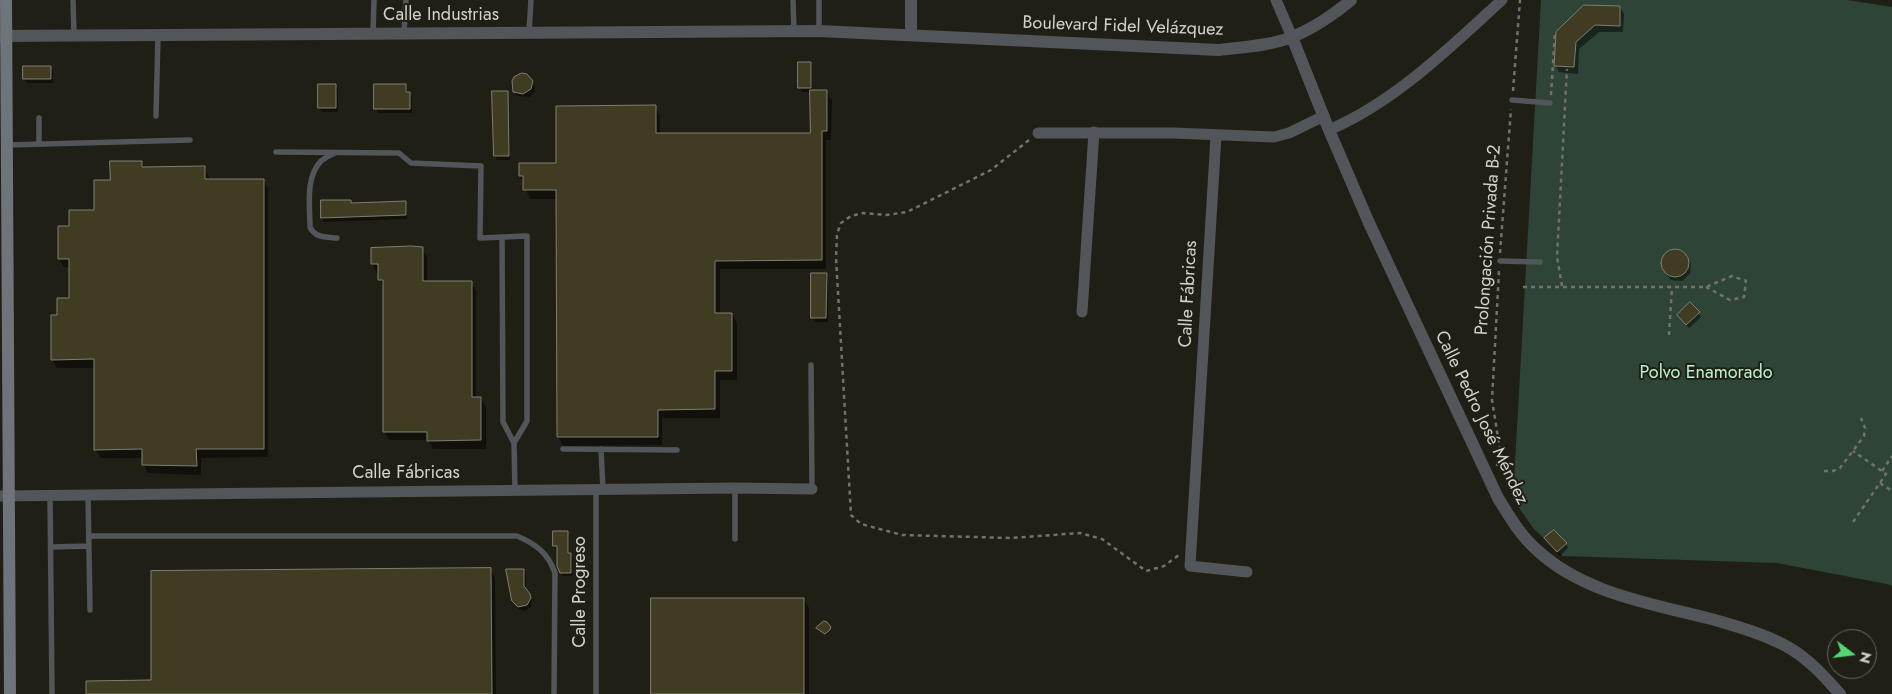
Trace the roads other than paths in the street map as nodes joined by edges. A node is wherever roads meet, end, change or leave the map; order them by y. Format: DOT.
graph roads {
  1 [pos="6,0"];
  2 [pos="73,0"];
  3 [pos="374,0"];
  4 [pos="406,0"];
  5 [pos="531,0"];
  6 [pos="794,0"];
  7 [pos="819,0"];
  8 [pos="911,0"];
  9 [pos="1276,0"];
  10 [pos="1352,0"];
  11 [pos="1502,0"];
  12 [pos="529,32"];
  13 [pos="794,32"];
  14 [pos="819,32"];
  15 [pos="373,34"];
  16 [pos="404,34"];
  17 [pos="158,35"];
  18 [pos="912,35"];
  19 [pos="4,36"];
  20 [pos="74,36"];
  21 [pos="1292,37"];
  22 [pos="1512,100"];
  23 [pos="1550,103"];
  24 [pos="156,116"];
  25 [pos="1324,116"];
  26 [pos="39,118"];
  27 [pos="1328,130"];
  28 [pos="1094,132"];
  29 [pos="1038,133"];
  30 [pos="1216,136"];
  31 [pos="190,140"];
  32 [pos="39,144"];
  33 [pos="4,146"];
  34 [pos="276,152"];
  35 [pos="335,153"];
  36 [pos="502,237"];
  37 [pos="337,238"];
  38 [pos="1500,260"];
  39 [pos="1540,262"];
  40 [pos="1082,312"];
  41 [pos="811,366"];
  42 [pos="514,443"];
  43 [pos="563,449"];
  44 [pos="601,449"];
  45 [pos="677,450"];
  46 [pos="735,488"];
  47 [pos="812,489"];
  48 [pos="515,490"];
  49 [pos="599,490"];
  50 [pos="50,494"];
  51 [pos="88,494"];
  52 [pos="5,496"];
  53 [pos="89,536"];
  54 [pos="735,539"];
  55 [pos="89,546"];
  56 [pos="51,547"];
  57 [pos="1247,572"];
  58 [pos="90,610"];
  59 [pos="5,640"];
  60 [pos="10,694"];
  61 [pos="52,694"];
  62 [pos="554,694"];
  63 [pos="596,694"];
  64 [pos="1840,694"];
  1 -- 19 [label="main road"];
  2 -- 20 [label="lane"];
  3 -- 15 [label="lane"];
  4 -- 16 [label="lane"];
  5 -- 12 [label="lane"];
  6 -- 13 [label="lane"];
  7 -- 14 [label="lane"];
  8 -- 18 [label="street"];
  9 -- 21 [label="street"];
  10 -- 21 [label="street, Boulevard Fidel Velázquez"];
  11 -- 27 [label="street"];
  12 -- 13 [label="street, Calle Industrias"];
  12 -- 16 [label="street, Calle Industrias"];
  13 -- 14 [label="street, Calle Industrias"];
  14 -- 18 [label="street, Calle Industrias"];
  15 -- 16 [label="street, Calle Industrias"];
  15 -- 17 [label="street, Calle Industrias"];
  17 -- 20 [label="street, Calle Industrias"];
  17 -- 24 [label="lane"];
  18 -- 21 [label="street, Boulevard Fidel Velázquez"];
  19 -- 20 [label="street, Calle Industrias"];
  19 -- 33 [label="main road"];
  21 -- 25 [label="street, Calle Pedro José Méndez"];
  22 -- 23 [label="lane"];
  25 -- 27 [label="street, Calle Pedro José Méndez"];
  25 -- 30 [label="street"];
  26 -- 32 [label="lane"];
  27 -- 64 [label="street, Calle Pedro José Méndez"];
  28 -- 29 [label="street"];
  28 -- 30 [label="street"];
  28 -- 40 [label="street"];
  30 -- 57 [label="street, Calle Fábricas"];
  31 -- 32 [label="lane"];
  32 -- 33 [label="lane"];
  33 -- 52 [label="main road"];
  34 -- 35 [label="lane"];
  35 -- 36 [label="lane"];
  35 -- 37 [label="lane"];
  36 -- 42 [label="lane"];
  36 -- 42 [label="lane"];
  38 -- 39 [label="lane"];
  41 -- 47 [label="lane"];
  42 -- 48 [label="lane"];
  43 -- 44 [label="lane"];
  44 -- 45 [label="lane"];
  44 -- 49 [label="lane, Calle Progreso"];
  46 -- 47 [label="street, Calle Fábricas"];
  46 -- 49 [label="street, Calle Fábricas"];
  46 -- 54 [label="lane"];
  48 -- 49 [label="street, Calle Fábricas"];
  48 -- 51 [label="street, Calle Fábricas"];
  49 -- 63 [label="lane, Calle Progreso"];
  50 -- 51 [label="street, Calle Fábricas"];
  50 -- 52 [label="street, Calle Fábricas"];
  50 -- 56 [label="lane"];
  51 -- 53 [label="lane"];
  52 -- 59 [label="main road"];
  53 -- 55 [label="lane"];
  53 -- 62 [label="lane"];
  55 -- 56 [label="lane"];
  55 -- 58 [label="lane"];
  56 -- 61 [label="lane"];
  59 -- 60 [label="main road"];
}
